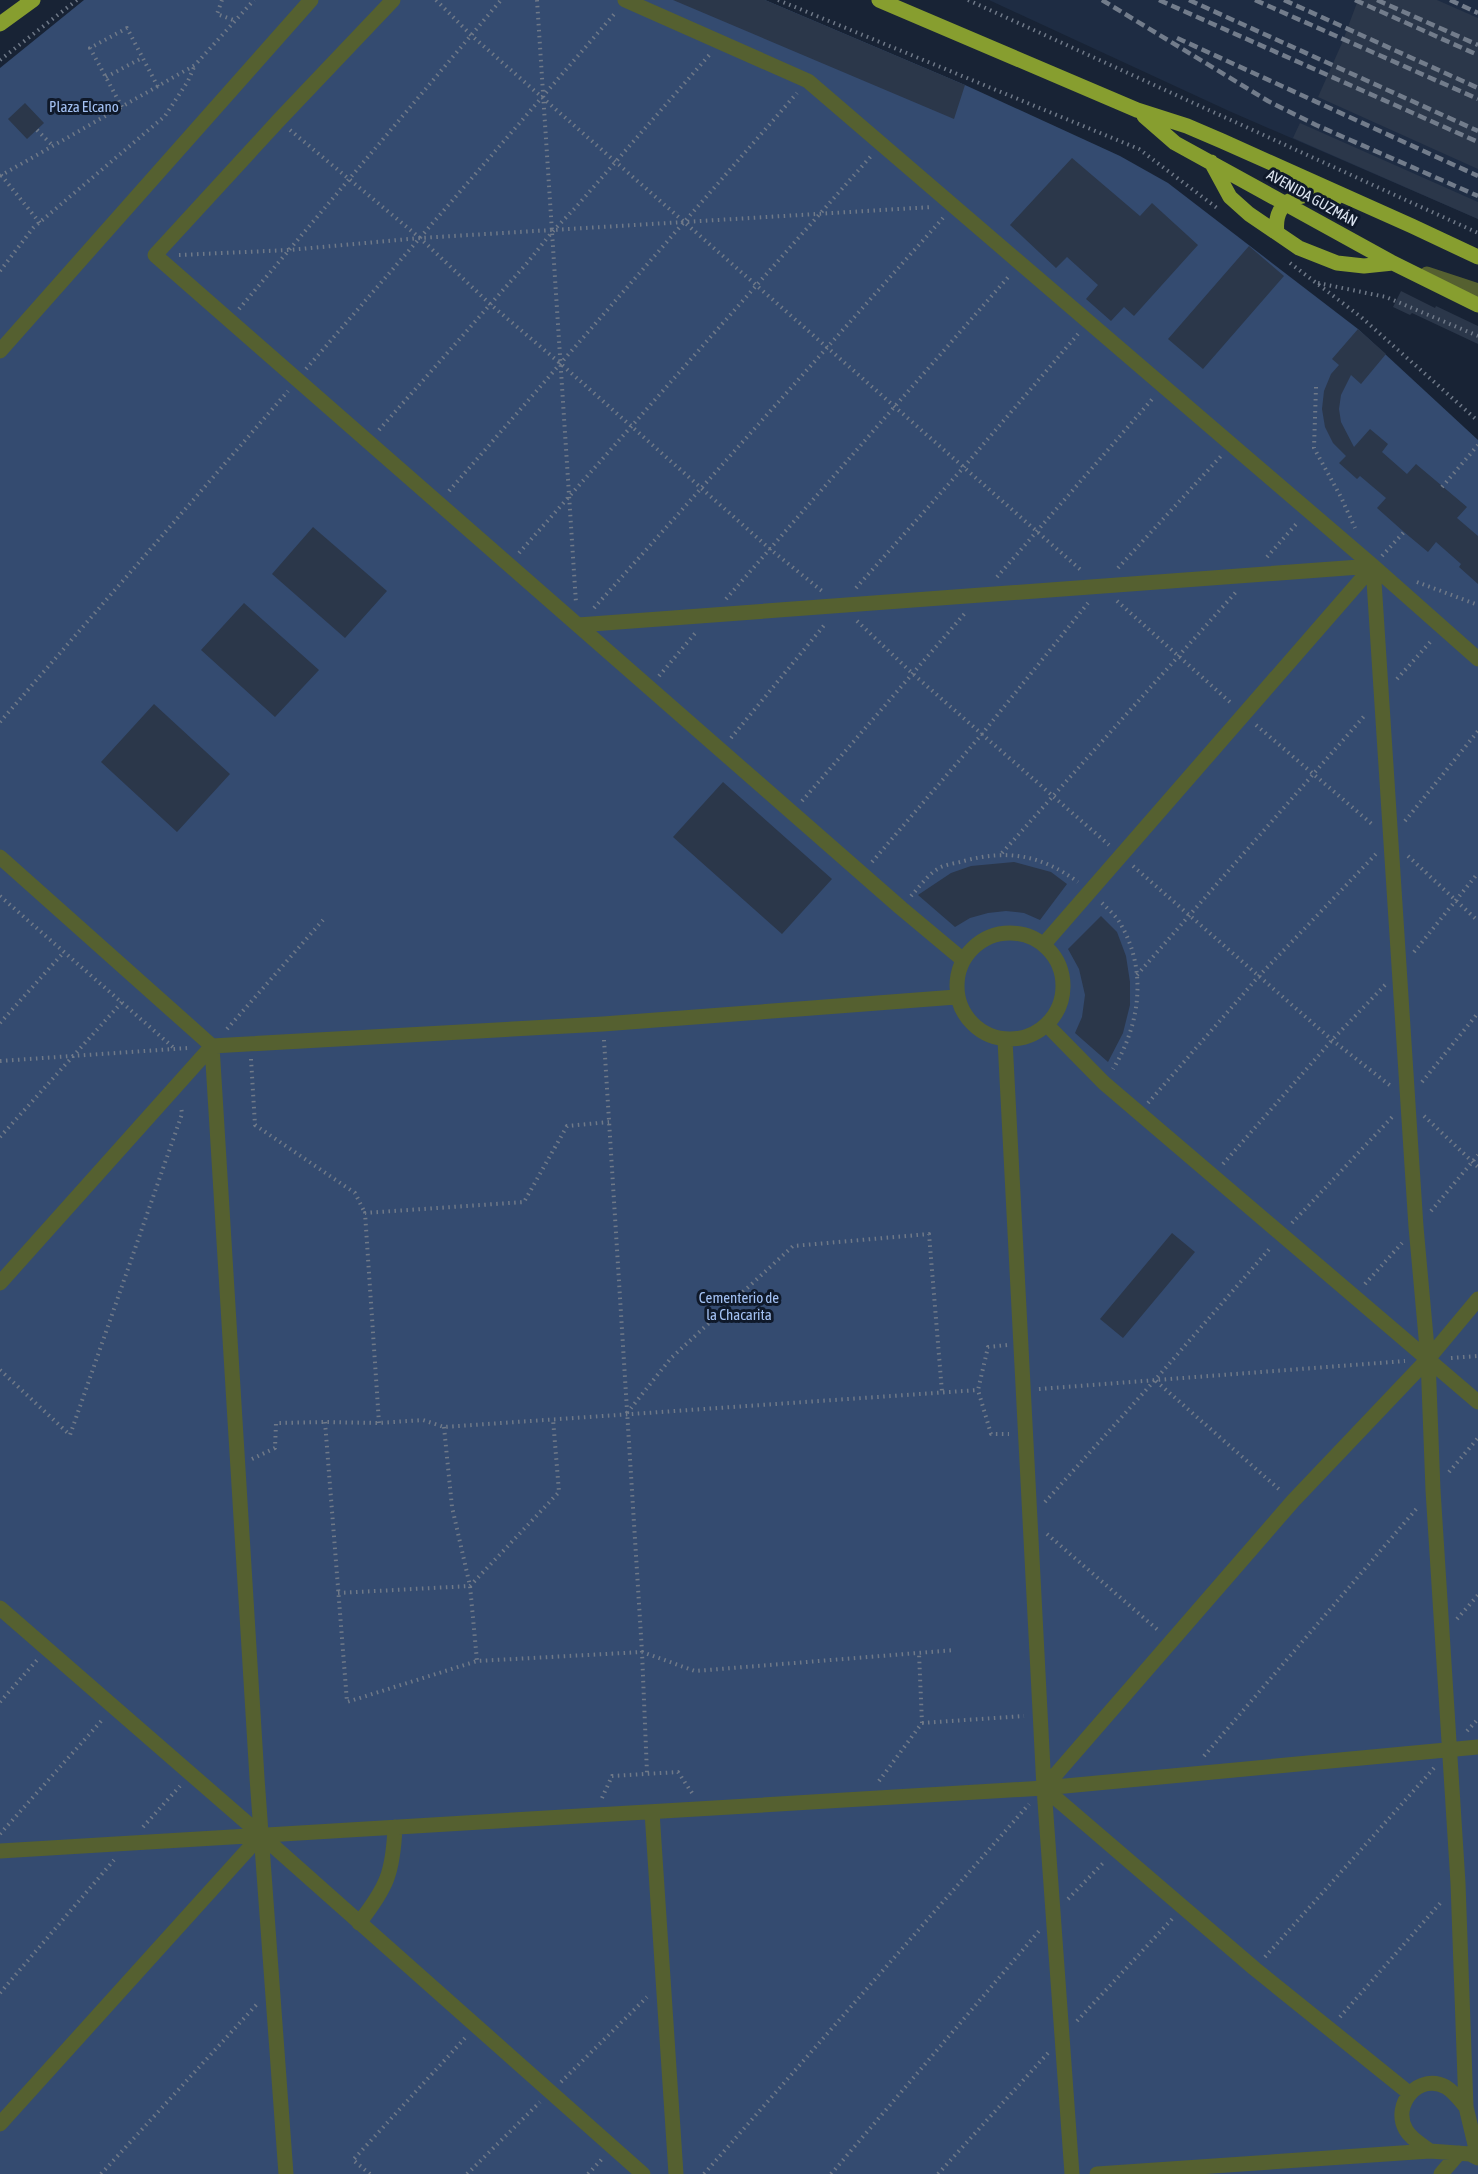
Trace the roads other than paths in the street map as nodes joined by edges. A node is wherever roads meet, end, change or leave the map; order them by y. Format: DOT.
graph roads {
  1 [pos="33,0"];
  2 [pos="311,0"];
  3 [pos="393,0"];
  4 [pos="626,0"];
  5 [pos="879,0"];
  6 [pos="0,24"];
  7 [pos="1137,110"];
  8 [pos="1211,162"];
  9 [pos="1284,205"];
  10 [pos="1368,206"];
  11 [pos="1277,233"];
  12 [pos="1478,257"];
  13 [pos="1393,263"];
  14 [pos="1478,291"];
  15 [pos="1478,305"];
  16 [pos="0,351"];
  17 [pos="1373,566"];
  18 [pos="578,625"];
  19 [pos="1478,659"];
  20 [pos="0,857"];
  21 [pos="1044,944"];
  22 [pos="962,959"];
  23 [pos="956,997"];
  24 [pos="1047,1025"];
  25 [pos="1005,1040"];
  26 [pos="212,1046"];
  27 [pos="0,1283"];
  28 [pos="1478,1299"];
  29 [pos="1428,1359"];
  30 [pos="1478,1402"];
  31 [pos="0,1608"];
  32 [pos="1478,1747"];
  33 [pos="1450,1750"];
  34 [pos="1044,1788"];
  35 [pos="652,1812"];
  36 [pos="395,1827"];
  37 [pos="261,1835"];
  38 [pos="0,1851"];
  39 [pos="359,1923"];
  40 [pos="1409,2093"];
  41 [pos="1466,2107"];
  42 [pos="0,2124"];
  43 [pos="1475,2136"];
  44 [pos="1430,2151"];
  45 [pos="1459,2153"];
  46 [pos="1478,2157"];
  47 [pos="286,2174"];
  48 [pos="643,2174"];
  49 [pos="676,2174"];
  50 [pos="1072,2174"];
  51 [pos="1097,2174"];
  52 [pos="1441,2174"];
  1 -- 6 [label="main road"];
  2 -- 16 [label="lane"];
  3 -- 18 [label="lane"];
  4 -- 17 [label="lane"];
  5 -- 7 [label="main road, AVENIDA GUZMÁN"];
  7 -- 8 [label="main road, AVENIDA GUZMÁN"];
  7 -- 10 [label="main road, AVENIDA GUZMÁN"];
  8 -- 9 [label="main road, AVENIDA GUZMÁN"];
  8 -- 11 [label="main road"];
  9 -- 10 [label="main road"];
  9 -- 11 [label="main road"];
  9 -- 13 [label="main road, AVENIDA GUZMÁN"];
  10 -- 12 [label="main road, AVENIDA GUZMÁN"];
  11 -- 13 [label="main road"];
  13 -- 14 [label="lane"];
  13 -- 15 [label="main road, AVENIDA GUZMÁN"];
  17 -- 18 [label="lane"];
  17 -- 19 [label="lane"];
  17 -- 21 [label="lane"];
  17 -- 29 [label="lane"];
  18 -- 22 [label="lane"];
  20 -- 26 [label="lane"];
  21 -- 22 [label="lane"];
  21 -- 24 [label="lane"];
  22 -- 23 [label="lane"];
  23 -- 25 [label="lane"];
  23 -- 26 [label="lane"];
  24 -- 25 [label="lane"];
  24 -- 29 [label="lane"];
  25 -- 34 [label="lane"];
  26 -- 27 [label="lane"];
  26 -- 37 [label="lane"];
  28 -- 29 [label="lane"];
  29 -- 30 [label="lane"];
  29 -- 33 [label="lane"];
  29 -- 34 [label="lane"];
  31 -- 37 [label="lane"];
  32 -- 33 [label="lane"];
  33 -- 34 [label="lane"];
  33 -- 41 [label="lane"];
  34 -- 35 [label="lane"];
  34 -- 40 [label="lane"];
  34 -- 50 [label="lane"];
  35 -- 36 [label="lane"];
  35 -- 49 [label="lane"];
  36 -- 37 [label="lane"];
  36 -- 39 [label="lane"];
  37 -- 38 [label="lane"];
  37 -- 39 [label="lane"];
  37 -- 42 [label="lane"];
  37 -- 47 [label="lane"];
  39 -- 48 [label="lane"];
  40 -- 41 [label="lane"];
  40 -- 44 [label="lane"];
  41 -- 43 [label="lane"];
  43 -- 46 [label="lane"];
  44 -- 45 [label="lane"];
  44 -- 51 [label="lane"];
  45 -- 46 [label="lane"];
  45 -- 52 [label="lane"];
}
